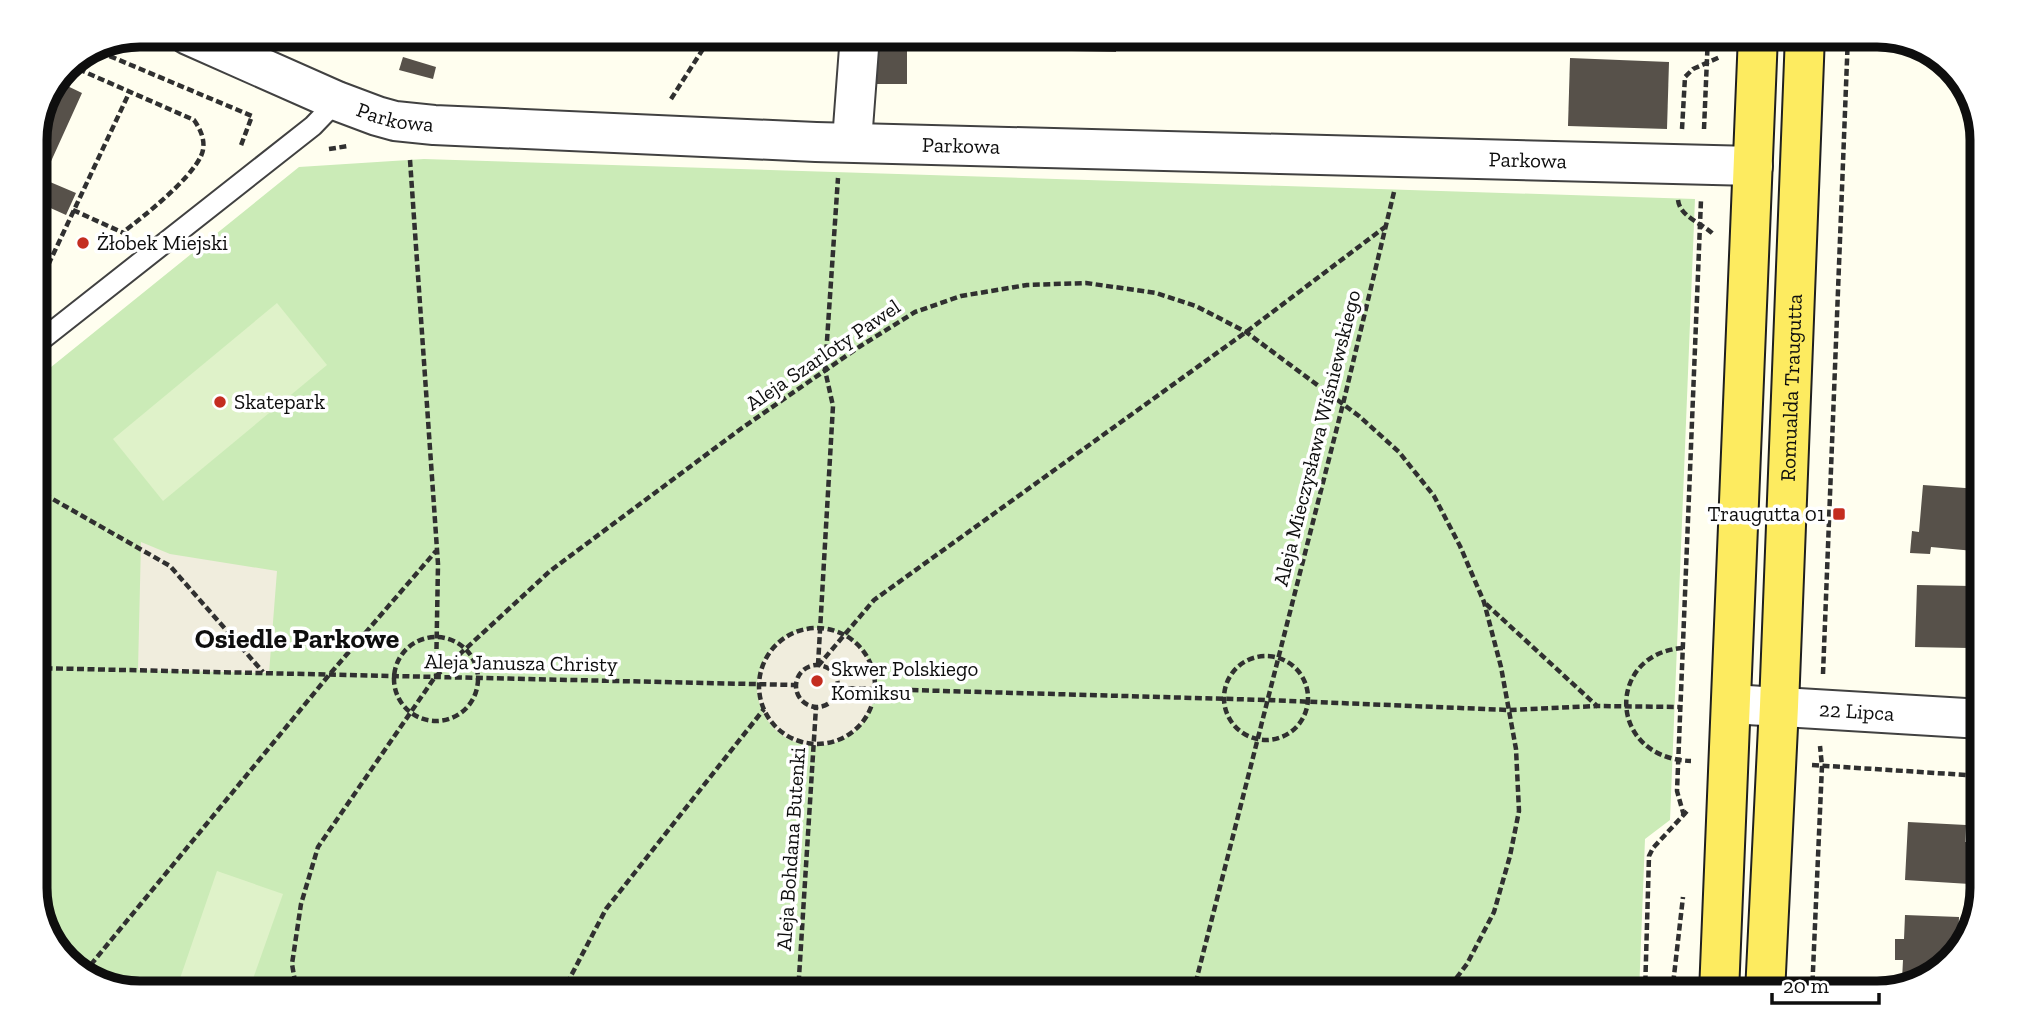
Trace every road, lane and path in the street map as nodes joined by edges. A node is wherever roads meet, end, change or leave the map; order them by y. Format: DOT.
graph roads {
  1 [pos="215,47"];
  2 [pos="704,47"];
  3 [pos="858,47"];
  4 [pos="1708,47"];
  5 [pos="1758,47"];
  6 [pos="1805,47"];
  7 [pos="1847,47"];
  8 [pos="1724,51"];
  9 [pos="105,54"];
  10 [pos="1707,62"];
  11 [pos="80,69"];
  12 [pos="130,90"];
  13 [pos="337,101"];
  14 [pos="665,109"];
  15 [pos="412,123"];
  16 [pos="353,145"];
  17 [pos="328,149"];
  18 [pos="237,153"];
  19 [pos="845,154"];
  20 [pos="1687,166"];
  21 [pos="1753,166"];
  22 [pos="1396,184"];
  23 [pos="73,210"];
  24 [pos="1700,223"];
  25 [pos="1385,227"];
  26 [pos="122,233"];
  27 [pos="131,237"];
  28 [pos="1717,238"];
  29 [pos="47,267"];
  30 [pos="1246,332"];
  31 [pos="47,336"];
  32 [pos="825,370"];
  33 [pos="1343,404"];
  34 [pos="47,496"];
  35 [pos="437,550"];
  36 [pos="1484,602"];
  37 [pos="820,629"];
  38 [pos="844,635"];
  39 [pos="436,637"];
  40 [pos="466,649"];
  41 [pos="1278,658"];
  42 [pos="818,666"];
  43 [pos="47,668"];
  44 [pos="264,673"];
  45 [pos="329,675"];
  46 [pos="394,676"];
  47 [pos="436,677"];
  48 [pos="478,678"];
  49 [pos="759,684"];
  50 [pos="796,685"];
  51 [pos="838,688"];
  52 [pos="875,689"];
  53 [pos="1224,699"];
  54 [pos="1266,700"];
  55 [pos="1309,701"];
  56 [pos="1731,704"];
  57 [pos="1597,706"];
  58 [pos="1779,706"];
  59 [pos="816,707"];
  60 [pos="1680,707"];
  61 [pos="764,709"];
  62 [pos="1822,709"];
  63 [pos="1509,710"];
  64 [pos="411,713"];
  65 [pos="1970,718"];
  66 [pos="1256,740"];
  67 [pos="814,744"];
  68 [pos="1692,806"];
  69 [pos="1684,815"];
  70 [pos="1687,822"];
  71 [pos="1684,886"];
  72 [pos="90,966"];
  73 [pos="295,981"];
  74 [pos="568,981"];
  75 [pos="799,981"];
  76 [pos="1197,981"];
  77 [pos="1454,981"];
  78 [pos="1645,981"];
  79 [pos="1673,981"];
  80 [pos="1719,981"];
  81 [pos="1766,981"];
  82 [pos="1813,981"];
  1 -- 13 [label="street, Parkowa"];
  2 -- 14 [label="path"];
  3 -- 19 [label="street"];
  4 -- 10 [label="path"];
  5 -- 21 [label="main road"];
  6 -- 58 [label="main road, Romualda Traugutta"];
  7 -- 62 [label="path"];
  8 -- 10 [label="path"];
  9 -- 18 [label="path"];
  10 -- 20 [label="path"];
  10 -- 20 [label="path"];
  11 -- 12 [label="path"];
  12 -- 23 [label="path"];
  12 -- 26 [label="path"];
  13 -- 15 [label="street, Parkowa"];
  13 -- 31 [label="lane"];
  15 -- 19 [label="street, Parkowa"];
  15 -- 35 [label="path"];
  16 -- 17 [label="path"];
  19 -- 20 [label="street, Parkowa"];
  19 -- 32 [label="path"];
  20 -- 21 [label="street, Parkowa"];
  20 -- 24 [label="path"];
  20 -- 24 [label="path"];
  21 -- 56 [label="main road"];
  22 -- 25 [label="path, Aleja Mieczysława Wiśniewskiego"];
  23 -- 26 [label="path"];
  23 -- 29 [label="path"];
  24 -- 28 [label="path"];
  24 -- 60 [label="path"];
  25 -- 30 [label="path"];
  25 -- 33 [label="path, Aleja Mieczysława Wiśniewskiego"];
  26 -- 27 [label="path"];
  30 -- 32 [label="path, Aleja Szarloty Pawel"];
  30 -- 33 [label="path, Aleja Szarloty Pawel"];
  30 -- 38 [label="path"];
  32 -- 37 [label="path"];
  32 -- 40 [label="path, Aleja Szarloty Pawel"];
  33 -- 36 [label="path, Aleja Szarloty Pawel"];
  33 -- 41 [label="path, Aleja Mieczysława Wiśniewskiego"];
  34 -- 44 [label="path"];
  35 -- 39 [label="path"];
  35 -- 45 [label="path"];
  36 -- 57 [label="path"];
  36 -- 63 [label="path, Aleja Szarloty Pawel"];
  37 -- 38 [label="path"];
  37 -- 42 [label="path"];
  37 -- 49 [label="path"];
  38 -- 42 [label="path"];
  38 -- 52 [label="path"];
  39 -- 40 [label="path"];
  39 -- 46 [label="path"];
  39 -- 47 [label="path"];
  40 -- 47 [label="path, Aleja Szarloty Pawel"];
  40 -- 48 [label="path"];
  41 -- 53 [label="path"];
  41 -- 54 [label="path, Aleja Mieczysława Wiśniewskiego"];
  41 -- 55 [label="path"];
  42 -- 50 [label="path"];
  42 -- 51 [label="path"];
  43 -- 44 [label="path, Aleja Janusza Christy"];
  44 -- 45 [label="path, Aleja Janusza Christy"];
  45 -- 46 [label="path, Aleja Janusza Christy"];
  45 -- 72 [label="path"];
  46 -- 47 [label="path, Aleja Janusza Christy"];
  46 -- 64 [label="path"];
  47 -- 48 [label="path, Aleja Janusza Christy"];
  47 -- 64 [label="path, Aleja Szarloty Pawel"];
  48 -- 49 [label="path, Aleja Janusza Christy"];
  48 -- 64 [label="path"];
  49 -- 50 [label="path, Aleja Janusza Christy"];
  49 -- 61 [label="path"];
  50 -- 59 [label="path"];
  51 -- 52 [label="path"];
  51 -- 59 [label="path"];
  52 -- 53 [label="path"];
  52 -- 67 [label="path"];
  53 -- 54 [label="path"];
  53 -- 66 [label="path"];
  54 -- 55 [label="path"];
  54 -- 66 [label="path, Aleja Mieczysława Wiśniewskiego"];
  55 -- 63 [label="path"];
  55 -- 66 [label="path"];
  56 -- 58 [label="street, 22 Lipca"];
  56 -- 80 [label="main road"];
  57 -- 60 [label="path"];
  57 -- 63 [label="path"];
  58 -- 62 [label="street, 22 Lipca"];
  58 -- 81 [label="main road, Romualda Traugutta"];
  59 -- 67 [label="path, Aleja Bohdana Butenki"];
  60 -- 69 [label="path"];
  61 -- 67 [label="path"];
  61 -- 74 [label="path"];
  62 -- 65 [label="street, 22 Lipca"];
  62 -- 82 [label="path"];
  63 -- 77 [label="path, Aleja Szarloty Pawel"];
  64 -- 73 [label="path, Aleja Szarloty Pawel"];
  66 -- 76 [label="path, Aleja Mieczysława Wiśniewskiego"];
  67 -- 75 [label="path, Aleja Bohdana Butenki"];
  68 -- 69 [label="path"];
  69 -- 70 [label="path"];
  69 -- 78 [label="path"];
  71 -- 79 [label="path"];
}
